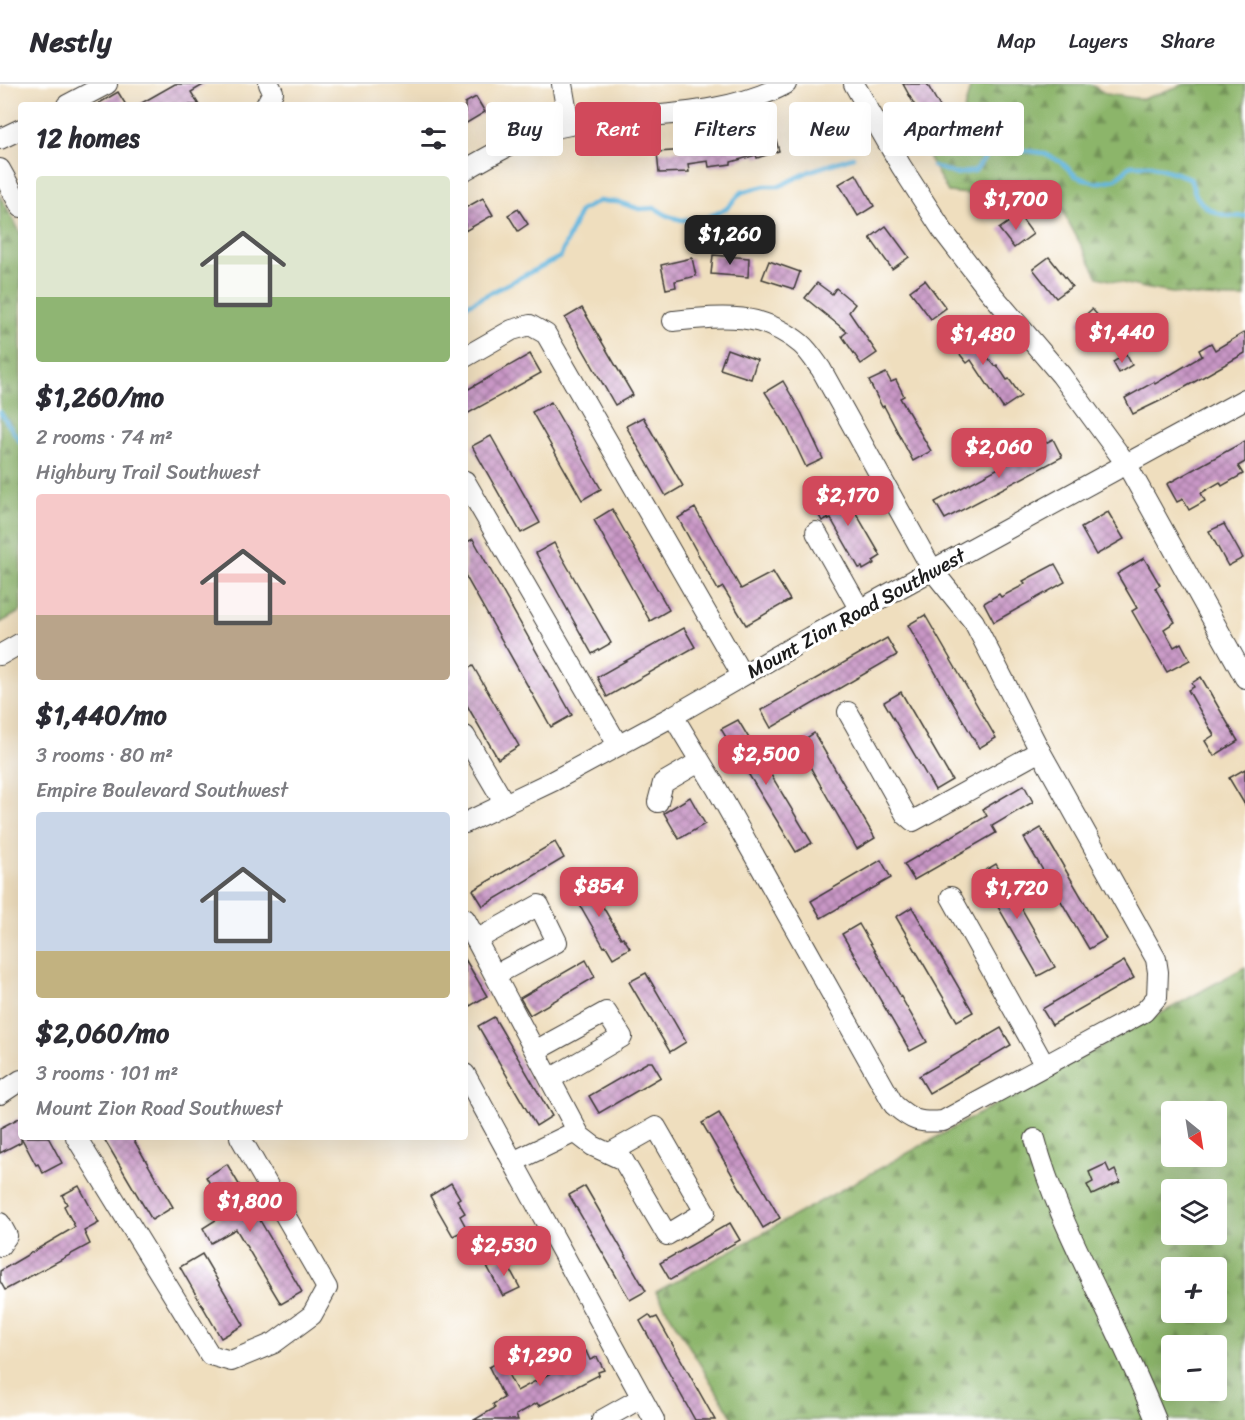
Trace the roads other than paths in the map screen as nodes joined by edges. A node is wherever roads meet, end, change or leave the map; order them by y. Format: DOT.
graph roads {
  1 [pos="106,84"];
  2 [pos="562,84"];
  3 [pos="786,84"];
  4 [pos="854,84"];
  5 [pos="73,102"];
  6 [pos="569,125"];
  7 [pos="18,130"];
  8 [pos="0,139"];
  9 [pos="468,168"];
  10 [pos="0,169"];
  11 [pos="18,202"];
  12 [pos="674,321"];
  13 [pos="468,355"];
  14 [pos="1245,399"];
  15 [pos="1127,465"];
  16 [pos="468,486"];
  17 [pos="816,532"];
  18 [pos="933,571"];
  19 [pos="860,610"];
  20 [pos="18,645"];
  21 [pos="0,655"];
  22 [pos="742,675"];
  23 [pos="1245,678"];
  24 [pos="848,712"];
  25 [pos="673,716"];
  26 [pos="468,741"];
  27 [pos="618,745"];
  28 [pos="1040,750"];
  29 [pos="699,762"];
  30 [pos="658,802"];
  31 [pos="505,804"];
  32 [pos="468,822"];
  33 [pos="951,897"];
  34 [pos="468,925"];
  35 [pos="476,940"];
  36 [pos="495,975"];
  37 [pos="535,1051"];
  38 [pos="1045,1066"];
  39 [pos="550,1079"];
  40 [pos="468,1080"];
  41 [pos="18,1082"];
  42 [pos="0,1094"];
  43 [pos="577,1131"];
  44 [pos="1035,1139"];
  45 [pos="78,1140"];
  46 [pos="242,1140"];
  47 [pos="610,1154"];
  48 [pos="513,1162"];
  49 [pos="0,1223"];
  50 [pos="0,1246"];
  51 [pos="642,1398"];
  52 [pos="602,1420"];
  53 [pos="654,1420"];
  54 [pos="1156,1420"];
  1 -- 5 [label="street"];
  2 -- 6 [label="street"];
  3 -- 6 [label="street"];
  4 -- 15 [label="street"];
  6 -- 9 [label="street"];
  7 -- 8 [label="street"];
  10 -- 11 [label="street"];
  12 -- 18 [label="street"];
  13 -- 22 [label="street"];
  14 -- 15 [label="street, Mount Zion Road Southwest"];
  15 -- 18 [label="street, Mount Zion Road Southwest"];
  15 -- 23 [label="street"];
  16 -- 27 [label="street"];
  17 -- 19 [label="street"];
  18 -- 19 [label="street, Mount Zion Road Southwest"];
  18 -- 28 [label="street"];
  19 -- 22 [label="street, Mount Zion Road Southwest"];
  20 -- 21 [label="street"];
  22 -- 25 [label="street, Mount Zion Road Southwest"];
  24 -- 28 [label="street"];
  25 -- 27 [label="street, Mount Zion Road Southwest"];
  25 -- 29 [label="street"];
  26 -- 31 [label="street"];
  27 -- 31 [label="street, Mount Zion Road Southwest"];
  28 -- 38 [label="street"];
  29 -- 30 [label="street"];
  29 -- 38 [label="street"];
  31 -- 32 [label="street, Mount Zion Road Southwest"];
  33 -- 38 [label="street"];
  34 -- 35 [label="street"];
  35 -- 36 [label="street"];
  35 -- 36 [label="street"];
  36 -- 37 [label="street"];
  37 -- 39 [label="street"];
  37 -- 39 [label="street"];
  39 -- 43 [label="street"];
  40 -- 48 [label="street"];
  41 -- 42 [label="street"];
  43 -- 47 [label="street"];
  43 -- 48 [label="street"];
  44 -- 54 [label="street"];
  45 -- 46 [label="street"];
  47 -- 47 [label="street"];
  48 -- 51 [label="street"];
  49 -- 50 [label="street"];
  51 -- 52 [label="street"];
  51 -- 53 [label="street"];
}
